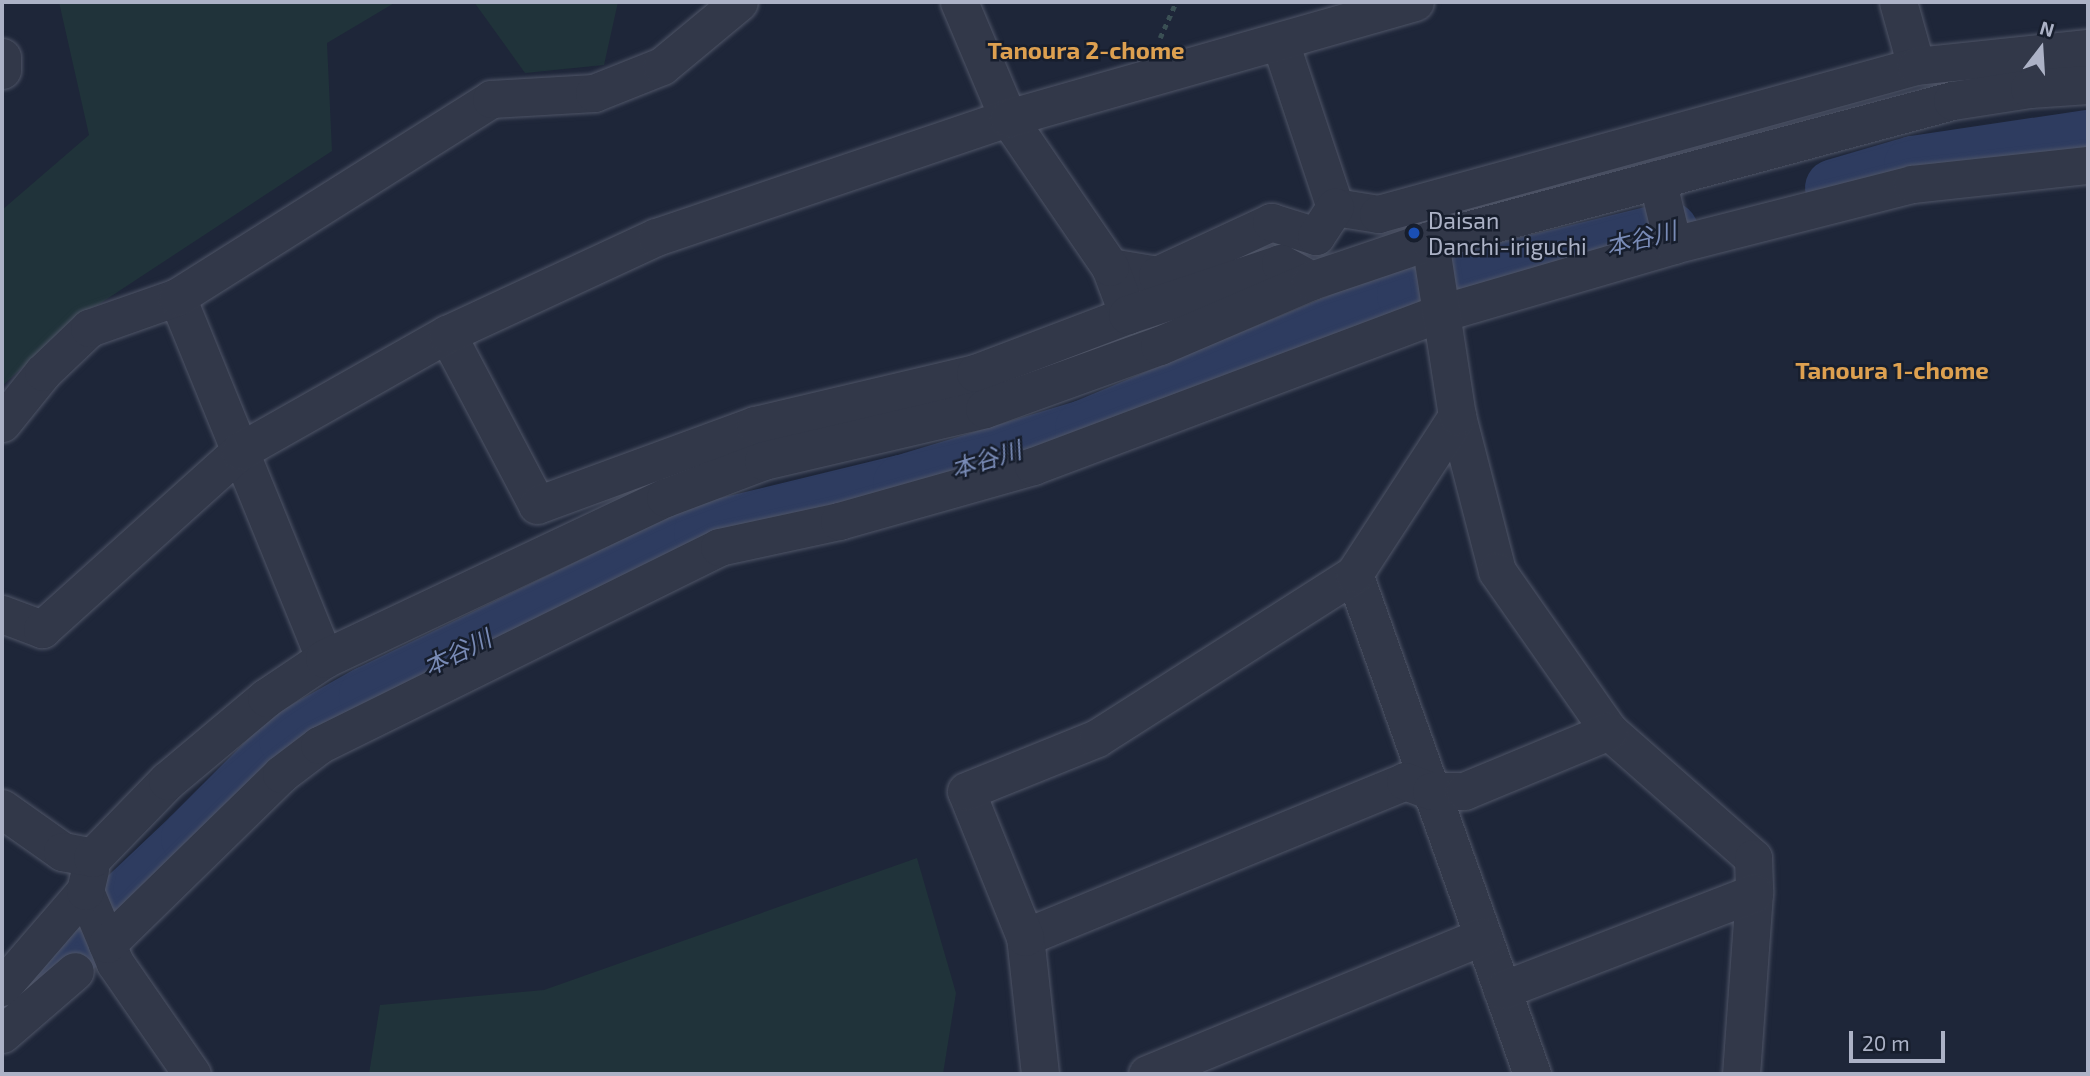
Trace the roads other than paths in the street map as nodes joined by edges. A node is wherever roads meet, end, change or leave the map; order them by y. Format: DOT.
graph roads {
  1 [pos="739,2"];
  2 [pos="959,2"];
  3 [pos="1415,2"];
  4 [pos="1898,2"];
  5 [pos="1280,42"];
  6 [pos="2088,48"];
  7 [pos="2,57"];
  8 [pos="1916,66"];
  9 [pos="2,70"];
  10 [pos="2088,85"];
  11 [pos="1008,118"];
  12 [pos="2088,165"];
  13 [pos="1657,179"];
  14 [pos="1335,207"];
  15 [pos="1430,241"];
  16 [pos="1673,245"];
  17 [pos="1110,267"];
  18 [pos="1311,281"];
  19 [pos="177,297"];
  20 [pos="1441,313"];
  21 [pos="1128,315"];
  22 [pos="447,334"];
  23 [pos="1457,416"];
  24 [pos="2,423"];
  25 [pos="240,451"];
  26 [pos="1353,574"];
  27 [pos="2,614"];
  28 [pos="325,659"];
  29 [pos="1609,731"];
  30 [pos="1431,791"];
  31 [pos="2,809"];
  32 [pos="89,875"];
  33 [pos="1754,893"];
  34 [pos="1483,936"];
  35 [pos="1025,937"];
  36 [pos="107,944"];
  37 [pos="75,971"];
  38 [pos="2,987"];
  39 [pos="1502,990"];
  40 [pos="2,1034"];
  41 [pos="192,1074"];
  42 [pos="1040,1074"];
  43 [pos="1147,1074"];
  44 [pos="1532,1074"];
  45 [pos="1741,1074"];
  1 -- 19 [label="street"];
  2 -- 11 [label="street"];
  3 -- 5 [label="street"];
  4 -- 8 [label="street"];
  5 -- 11 [label="street"];
  5 -- 14 [label="street"];
  6 -- 8 [label="street"];
  7 -- 9 [label="street"];
  8 -- 14 [label="street"];
  10 -- 13 [label="street"];
  11 -- 17 [label="street"];
  11 -- 22 [label="street"];
  12 -- 16 [label="street"];
  13 -- 15 [label="street"];
  13 -- 16 [label="street"];
  14 -- 17 [label="street"];
  15 -- 18 [label="street"];
  15 -- 20 [label="street"];
  16 -- 20 [label="street"];
  17 -- 21 [label="street"];
  18 -- 21 [label="street"];
  18 -- 28 [label="street"];
  19 -- 24 [label="street"];
  19 -- 25 [label="street"];
  20 -- 23 [label="street"];
  20 -- 36 [label="street"];
  21 -- 22 [label="street"];
  22 -- 25 [label="street"];
  23 -- 26 [label="street"];
  23 -- 29 [label="street"];
  25 -- 27 [label="street"];
  25 -- 28 [label="street"];
  26 -- 30 [label="street"];
  26 -- 35 [label="street"];
  28 -- 32 [label="street"];
  29 -- 30 [label="street"];
  29 -- 33 [label="street"];
  30 -- 34 [label="street"];
  30 -- 35 [label="street"];
  31 -- 32 [label="street"];
  32 -- 36 [label="street"];
  32 -- 38 [label="street"];
  33 -- 39 [label="street"];
  33 -- 45 [label="street"];
  34 -- 39 [label="street"];
  34 -- 43 [label="street"];
  35 -- 42 [label="street"];
  36 -- 41 [label="street"];
  37 -- 40 [label="street"];
  39 -- 44 [label="street"];
}
